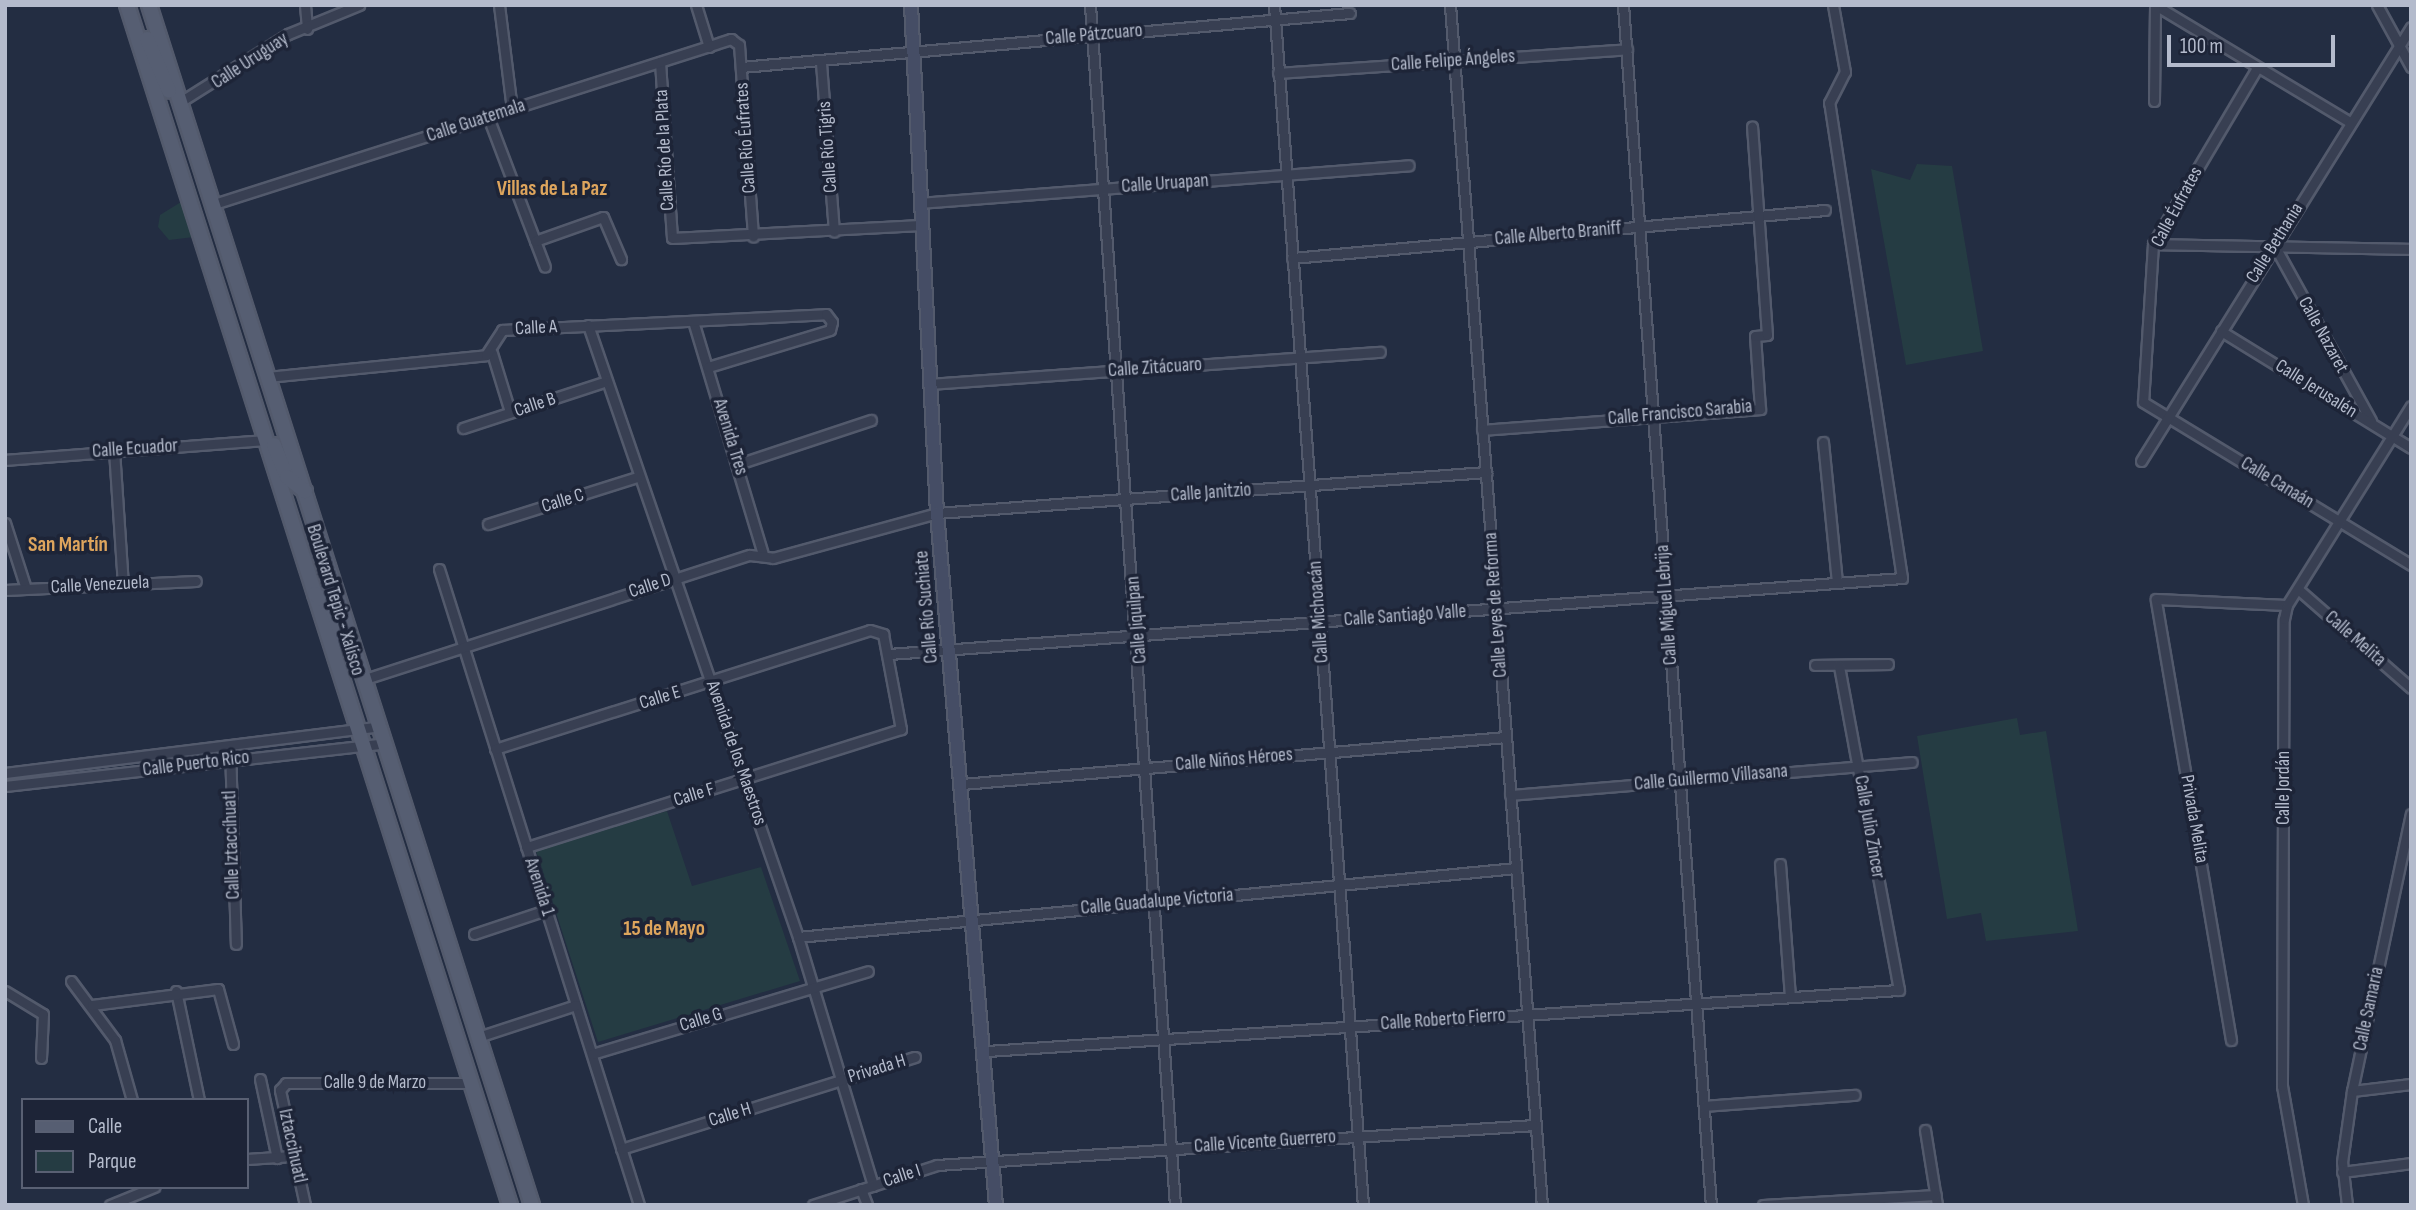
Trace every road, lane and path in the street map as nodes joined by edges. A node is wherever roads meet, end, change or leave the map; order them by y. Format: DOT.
graph roads {
  1 [pos="127,5"];
  2 [pos="149,5"];
  3 [pos="305,5"];
  4 [pos="359,5"];
  5 [pos="499,5"];
  6 [pos="696,5"];
  7 [pos="911,5"];
  8 [pos="1090,5"];
  9 [pos="1274,5"];
  10 [pos="1450,5"];
  11 [pos="1623,5"];
  12 [pos="1833,5"];
  13 [pos="2377,5"];
  14 [pos="2155,6"];
  15 [pos="1350,13"];
  16 [pos="1275,19"];
  17 [pos="2411,27"];
  18 [pos="307,29"];
  19 [pos="1092,35"];
  20 [pos="737,40"];
  21 [pos="2399,45"];
  22 [pos="709,47"];
  23 [pos="1627,49"];
  24 [pos="914,55"];
  25 [pos="1454,61"];
  26 [pos="660,62"];
  27 [pos="821,63"];
  28 [pos="741,67"];
  29 [pos="2411,67"];
  30 [pos="2257,68"];
  31 [pos="1279,73"];
  32 [pos="180,102"];
  33 [pos="2154,102"];
  34 [pos="512,109"];
  35 [pos="488,117"];
  36 [pos="2350,122"];
  37 [pos="1752,127"];
  38 [pos="1409,165"];
  39 [pos="1286,174"];
  40 [pos="1104,189"];
  41 [pos="188,192"];
  42 [pos="920,203"];
  43 [pos="214,204"];
  44 [pos="1825,211"];
  45 [pos="1756,217"];
  46 [pos="921,225"];
  47 [pos="1640,227"];
  48 [pos="834,231"];
  49 [pos="752,236"];
  50 [pos="535,241"];
  51 [pos="1468,242"];
  52 [pos="2152,244"];
  53 [pos="2274,245"];
  54 [pos="229,249"];
  55 [pos="2411,249"];
  56 [pos="1292,258"];
  57 [pos="621,259"];
  58 [pos="545,267"];
  59 [pos="225,314"];
  60 [pos="693,321"];
  61 [pos="588,325"];
  62 [pos="2221,331"];
  63 [pos="1380,352"];
  64 [pos="492,353"];
  65 [pos="1300,358"];
  66 [pos="708,367"];
  67 [pos="1116,370"];
  68 [pos="267,377"];
  69 [pos="607,382"];
  70 [pos="930,384"];
  71 [pos="2143,402"];
  72 [pos="2411,406"];
  73 [pos="510,412"];
  74 [pos="1654,415"];
  75 [pos="2168,417"];
  76 [pos="871,420"];
  77 [pos="2373,425"];
  78 [pos="463,428"];
  79 [pos="1482,430"];
  80 [pos="2393,437"];
  81 [pos="264,440"];
  82 [pos="1823,442"];
  83 [pos="2411,448"];
  84 [pos="114,450"];
  85 [pos="5,460"];
  86 [pos="2141,461"];
  87 [pos="738,464"];
  88 [pos="1486,472"];
  89 [pos="638,478"];
  90 [pos="1309,485"];
  91 [pos="305,491"];
  92 [pos="1127,499"];
  93 [pos="937,513"];
  94 [pos="5,523"];
  95 [pos="2342,523"];
  96 [pos="488,524"];
  97 [pos="763,554"];
  98 [pos="2411,565"];
  99 [pos="439,569"];
  100 [pos="671,579"];
  101 [pos="196,581"];
  102 [pos="1837,582"];
  103 [pos="123,584"];
  104 [pos="26,589"];
  105 [pos="2298,589"];
  106 [pos="5,590"];
  107 [pos="315,594"];
  108 [pos="1667,596"];
  109 [pos="2287,605"];
  110 [pos="1496,609"];
  111 [pos="1319,623"];
  112 [pos="1139,637"];
  113 [pos="462,646"];
  114 [pos="950,651"];
  115 [pos="889,654"];
  116 [pos="1839,664"];
  117 [pos="1888,664"];
  118 [pos="1815,665"];
  119 [pos="365,679"];
  120 [pos="711,682"];
  121 [pos="2411,688"];
  122 [pos="381,726"];
  123 [pos="358,729"];
  124 [pos="1506,737"];
  125 [pos="386,743"];
  126 [pos="230,746"];
  127 [pos="363,746"];
  128 [pos="495,749"];
  129 [pos="1329,752"];
  130 [pos="230,760"];
  131 [pos="1912,762"];
  132 [pos="80,765"];
  133 [pos="1857,766"];
  134 [pos="1148,768"];
  135 [pos="5,773"];
  136 [pos="81,777"];
  137 [pos="746,779"];
  138 [pos="1680,781"];
  139 [pos="962,784"];
  140 [pos="5,786"];
  141 [pos="1510,795"];
  142 [pos="2411,814"];
  143 [pos="526,847"];
  144 [pos="1780,864"];
  145 [pos="1516,868"];
  146 [pos="1339,885"];
  147 [pos="1157,902"];
  148 [pos="546,910"];
  149 [pos="975,920"];
  150 [pos="474,934"];
  151 [pos="798,937"];
  152 [pos="236,944"];
  153 [pos="868,971"];
  154 [pos="438,975"];
  155 [pos="71,981"];
  156 [pos="810,986"];
  157 [pos="1899,990"];
  158 [pos="5,991"];
  159 [pos="176,991"];
  160 [pos="1790,997"];
  161 [pos="1696,1003"];
  162 [pos="92,1005"];
  163 [pos="576,1005"];
  164 [pos="1527,1015"];
  165 [pos="1349,1027"];
  166 [pos="478,1037"];
  167 [pos="1164,1038"];
  168 [pos="2231,1040"];
  169 [pos="233,1044"];
  170 [pos="987,1051"];
  171 [pos="592,1054"];
  172 [pos="915,1057"];
  173 [pos="41,1058"];
  174 [pos="260,1079"];
  175 [pos="839,1081"];
  176 [pos="470,1083"];
  177 [pos="2411,1084"];
  178 [pos="282,1087"];
  179 [pos="2352,1091"];
  180 [pos="1855,1095"];
  181 [pos="131,1098"];
  182 [pos="199,1098"];
  183 [pos="1704,1106"];
  184 [pos="1535,1125"];
  185 [pos="506,1129"];
  186 [pos="1925,1130"];
  187 [pos="1357,1136"];
  188 [pos="1172,1148"];
  189 [pos="621,1149"];
  190 [pos="292,1156"];
  191 [pos="277,1158"];
  192 [pos="248,1159"];
  193 [pos="994,1159"];
  194 [pos="2411,1163"];
  195 [pos="2342,1172"];
  196 [pos="873,1186"];
  197 [pos="862,1189"];
  198 [pos="128,1192"];
  199 [pos="1936,1200"];
  200 [pos="110,1205"];
  201 [pos="305,1205"];
  202 [pos="510,1205"];
  203 [pos="533,1205"];
  204 [pos="639,1205"];
  205 [pos="813,1205"];
  206 [pos="867,1205"];
  207 [pos="996,1205"];
  208 [pos="1175,1205"];
  209 [pos="1363,1205"];
  210 [pos="1542,1205"];
  211 [pos="1711,1205"];
  212 [pos="1763,1205"];
  213 [pos="2303,1205"];
  214 [pos="2347,1205"];
  1 -- 32 [label="main road"];
  1 -- 41 [label="main road, Boulevard Tepic - Xalisco"];
  2 -- 32 [label="main road, Boulevard Tepic - Xalisco"];
  3 -- 18 [label="street"];
  4 -- 18 [label="street, Calle Uruguay"];
  5 -- 34 [label="street"];
  6 -- 22 [label="street"];
  7 -- 24 [label="main road, Calle Río Suchiate"];
  8 -- 19 [label="street, Calle Jiquilpan"];
  9 -- 16 [label="street, Calle Michoacán"];
  10 -- 25 [label="street, Calle Leyes de Reforma"];
  11 -- 23 [label="street, Calle Miguel Lebrija"];
  12 -- 102 [label="street, Calle Santiago Valle"];
  13 -- 21 [label="street"];
  14 -- 30 [label="street"];
  14 -- 33 [label="street"];
  15 -- 16 [label="street, Calle Pátzcuaro"];
  16 -- 19 [label="street, Calle Pátzcuaro"];
  16 -- 31 [label="street, Calle Michoacán"];
  17 -- 21 [label="street, Calle Bethania"];
  18 -- 32 [label="street, Calle Uruguay"];
  19 -- 24 [label="street, Calle Pátzcuaro"];
  19 -- 40 [label="street, Calle Jiquilpan"];
  20 -- 22 [label="street, Calle Guatemala"];
  20 -- 28 [label="street, Calle Río Éufrates"];
  21 -- 29 [label="street"];
  21 -- 36 [label="street, Calle Bethania"];
  22 -- 26 [label="street, Calle Guatemala"];
  23 -- 25 [label="street, Calle Felipe Ángeles"];
  23 -- 47 [label="street, Calle Miguel Lebrija"];
  24 -- 27 [label="street"];
  24 -- 42 [label="main road, Calle Río Suchiate"];
  25 -- 31 [label="street, Calle Felipe Ángeles"];
  25 -- 51 [label="street, Calle Leyes de Reforma"];
  26 -- 34 [label="street, Calle Guatemala"];
  26 -- 49 [label="street, Calle Río de la Plata"];
  27 -- 28 [label="street"];
  27 -- 48 [label="street, Calle Río Tigris"];
  28 -- 49 [label="street, Calle Río Éufrates"];
  30 -- 36 [label="street"];
  30 -- 52 [label="street, Calle Éufrates"];
  31 -- 39 [label="street, Calle Michoacán"];
  32 -- 43 [label="main road, Boulevard Tepic - Xalisco"];
  34 -- 35 [label="street, Calle Guatemala"];
  35 -- 43 [label="street, Calle Guatemala"];
  35 -- 50 [label="street"];
  36 -- 53 [label="street, Calle Bethania"];
  37 -- 45 [label="street"];
  38 -- 39 [label="street, Calle Uruapan"];
  39 -- 40 [label="street, Calle Uruapan"];
  39 -- 56 [label="street, Calle Michoacán"];
  40 -- 42 [label="street, Calle Uruapan"];
  40 -- 67 [label="street, Calle Jiquilpan"];
  41 -- 54 [label="main road"];
  41 -- 59 [label="main road, Boulevard Tepic - Xalisco"];
  42 -- 46 [label="main road, Calle Río Suchiate"];
  43 -- 54 [label="main road, Boulevard Tepic - Xalisco"];
  44 -- 45 [label="street, Calle Alberto Braniff"];
  45 -- 47 [label="street, Calle Alberto Braniff"];
  45 -- 74 [label="street, Calle Francisco Sarabia"];
  46 -- 48 [label="street"];
  46 -- 70 [label="main road, Calle Río Suchiate"];
  47 -- 51 [label="street, Calle Alberto Braniff"];
  47 -- 74 [label="street, Calle Miguel Lebrija"];
  48 -- 49 [label="street"];
  50 -- 57 [label="street"];
  50 -- 58 [label="street"];
  51 -- 56 [label="street, Calle Alberto Braniff"];
  51 -- 79 [label="street, Calle Leyes de Reforma"];
  52 -- 53 [label="street"];
  52 -- 71 [label="street, Calle Éufrates"];
  53 -- 55 [label="street"];
  53 -- 62 [label="street, Calle Bethania"];
  53 -- 77 [label="street, Calle Nazaret"];
  54 -- 68 [label="main road, Boulevard Tepic - Xalisco"];
  56 -- 65 [label="street, Calle Michoacán"];
  59 -- 68 [label="main road"];
  59 -- 81 [label="main road, Boulevard Tepic - Xalisco"];
  60 -- 61 [label="street, Calle A"];
  60 -- 66 [label="street, Avenida Tres"];
  60 -- 66 [label="street, Calle A"];
  61 -- 64 [label="street, Calle A"];
  61 -- 69 [label="street, Avenida de los Maestros"];
  62 -- 75 [label="street, Calle Bethania"];
  62 -- 77 [label="street, Calle Jerusalén"];
  63 -- 65 [label="street, Calle Zitácuaro"];
  64 -- 68 [label="street, Calle A"];
  64 -- 73 [label="street"];
  65 -- 67 [label="street, Calle Zitácuaro"];
  65 -- 90 [label="street, Calle Michoacán"];
  66 -- 87 [label="street, Avenida Tres"];
  67 -- 70 [label="street, Calle Zitácuaro"];
  67 -- 92 [label="street, Calle Jiquilpan"];
  68 -- 91 [label="main road, Boulevard Tepic - Xalisco"];
  69 -- 73 [label="street, Calle B"];
  69 -- 89 [label="street, Avenida de los Maestros"];
  70 -- 93 [label="main road, Calle Río Suchiate"];
  71 -- 75 [label="street, Calle Canaán"];
  72 -- 80 [label="street"];
  73 -- 78 [label="street, Calle B"];
  74 -- 79 [label="street, Calle Francisco Sarabia"];
  74 -- 108 [label="street, Calle Miguel Lebrija"];
  75 -- 86 [label="street, Calle Bethania"];
  75 -- 95 [label="street, Calle Canaán"];
  76 -- 87 [label="street"];
  77 -- 80 [label="street, Calle Jerusalén"];
  79 -- 88 [label="street, Calle Leyes de Reforma"];
  80 -- 83 [label="street, Calle Jerusalén"];
  80 -- 95 [label="street"];
  81 -- 84 [label="street, Calle Ecuador"];
  81 -- 91 [label="main road"];
  81 -- 107 [label="main road, Boulevard Tepic - Xalisco"];
  82 -- 102 [label="street"];
  84 -- 85 [label="street, Calle Ecuador"];
  84 -- 103 [label="street"];
  87 -- 97 [label="street, Avenida Tres"];
  88 -- 90 [label="street, Calle Janitzio"];
  88 -- 110 [label="street, Calle Leyes de Reforma"];
  89 -- 96 [label="street, Calle C"];
  89 -- 100 [label="street, Avenida de los Maestros"];
  90 -- 92 [label="street, Calle Janitzio"];
  90 -- 111 [label="street, Calle Michoacán"];
  91 -- 119 [label="main road, Boulevard Tepic - Xalisco"];
  92 -- 93 [label="street, Calle Janitzio"];
  92 -- 112 [label="street, Calle Jiquilpan"];
  93 -- 97 [label="street, Calle D"];
  93 -- 114 [label="main road, Calle Río Suchiate"];
  94 -- 104 [label="street"];
  95 -- 98 [label="street, Calle Canaán"];
  95 -- 105 [label="street"];
  97 -- 100 [label="street, Calle D"];
  99 -- 113 [label="street, Avenida 1"];
  100 -- 113 [label="street, Calle D"];
  100 -- 120 [label="street, Avenida de los Maestros"];
  101 -- 103 [label="street, Calle Venezuela"];
  102 -- 108 [label="street, Calle Santiago Valle"];
  103 -- 104 [label="street, Calle Venezuela"];
  104 -- 106 [label="street, Calle Venezuela"];
  105 -- 109 [label="street"];
  105 -- 121 [label="street, Calle Melita"];
  107 -- 119 [label="main road"];
  107 -- 123 [label="main road, Boulevard Tepic - Xalisco"];
  108 -- 110 [label="street, Calle Santiago Valle"];
  108 -- 138 [label="street, Calle Miguel Lebrija"];
  109 -- 168 [label="street, Privada Melita"];
  109 -- 213 [label="street, Calle Jordán"];
  110 -- 111 [label="street, Calle Santiago Valle"];
  110 -- 124 [label="street, Calle Leyes de Reforma"];
  111 -- 112 [label="street, Calle Santiago Valle"];
  111 -- 129 [label="street, Calle Michoacán"];
  112 -- 114 [label="street, Calle Santiago Valle"];
  112 -- 134 [label="street, Calle Jiquilpan"];
  113 -- 119 [label="street, Calle D"];
  113 -- 128 [label="street, Avenida 1"];
  114 -- 115 [label="street"];
  114 -- 139 [label="main road, Calle Río Suchiate"];
  115 -- 120 [label="street, Calle E"];
  115 -- 137 [label="street, Calle F"];
  116 -- 117 [label="street"];
  116 -- 118 [label="street"];
  116 -- 133 [label="street, Calle Julio Zincer"];
  119 -- 122 [label="main road, Boulevard Tepic - Xalisco"];
  120 -- 128 [label="street, Calle E"];
  120 -- 137 [label="street, Avenida de los Maestros"];
  122 -- 123 [label="street, Calle Puerto Rico"];
  122 -- 125 [label="main road, Boulevard Tepic - Xalisco"];
  123 -- 126 [label="street, Calle Puerto Rico"];
  123 -- 127 [label="main road, Boulevard Tepic - Xalisco"];
  124 -- 129 [label="street, Calle Niños Héroes"];
  124 -- 141 [label="street, Calle Leyes de Reforma"];
  125 -- 127 [label="street, Calle Puerto Rico"];
  125 -- 166 [label="main road, Boulevard Tepic - Xalisco"];
  126 -- 130 [label="street, Calle Iztaccíhuatl"];
  126 -- 132 [label="street, Calle Puerto Rico"];
  127 -- 130 [label="street, Calle Puerto Rico"];
  127 -- 154 [label="main road, Boulevard Tepic - Xalisco"];
  128 -- 143 [label="street, Avenida 1"];
  129 -- 134 [label="street, Calle Niños Héroes"];
  129 -- 146 [label="street, Calle Michoacán"];
  130 -- 136 [label="street, Calle Puerto Rico"];
  130 -- 152 [label="street, Calle Iztaccíhuatl"];
  131 -- 133 [label="street, Calle Guillermo Villasana"];
  132 -- 135 [label="street, Calle Puerto Rico"];
  132 -- 136 [label="street"];
  133 -- 138 [label="street, Calle Guillermo Villasana"];
  133 -- 157 [label="street, Calle Julio Zincer"];
  134 -- 139 [label="street, Calle Niños Héroes"];
  134 -- 147 [label="street, Calle Jiquilpan"];
  136 -- 140 [label="street, Calle Puerto Rico"];
  137 -- 143 [label="street, Calle F"];
  137 -- 151 [label="street, Avenida de los Maestros"];
  138 -- 141 [label="street, Calle Guillermo Villasana"];
  138 -- 161 [label="street, Calle Miguel Lebrija"];
  139 -- 149 [label="main road, Calle Río Suchiate"];
  141 -- 145 [label="street, Calle Leyes de Reforma"];
  142 -- 179 [label="street, Calle Samaria"];
  143 -- 148 [label="street, Avenida 1"];
  144 -- 160 [label="street"];
  145 -- 146 [label="street, Calle Guadalupe Victoria"];
  145 -- 164 [label="street, Calle Leyes de Reforma"];
  146 -- 147 [label="street, Calle Guadalupe Victoria"];
  146 -- 165 [label="street, Calle Michoacán"];
  147 -- 149 [label="street, Calle Guadalupe Victoria"];
  147 -- 167 [label="street, Calle Jiquilpan"];
  148 -- 150 [label="street"];
  148 -- 163 [label="street, Avenida 1"];
  149 -- 151 [label="street, Calle Guadalupe Victoria"];
  149 -- 170 [label="main road, Calle Río Suchiate"];
  151 -- 156 [label="street, Avenida de los Maestros"];
  153 -- 156 [label="street, Calle G"];
  154 -- 166 [label="main road"];
  154 -- 176 [label="main road, Boulevard Tepic - Xalisco"];
  155 -- 162 [label="street"];
  156 -- 171 [label="street, Calle G"];
  156 -- 175 [label="street, Avenida de los Maestros"];
  157 -- 160 [label="street, Calle Roberto Fierro"];
  158 -- 173 [label="street"];
  159 -- 162 [label="street"];
  159 -- 169 [label="street"];
  159 -- 182 [label="street"];
  160 -- 161 [label="street, Calle Roberto Fierro"];
  161 -- 164 [label="street, Calle Roberto Fierro"];
  161 -- 183 [label="street, Calle Miguel Lebrija"];
  162 -- 181 [label="street"];
  163 -- 166 [label="street"];
  163 -- 171 [label="street, Avenida 1"];
  164 -- 165 [label="street, Calle Roberto Fierro"];
  164 -- 184 [label="street, Calle Leyes de Reforma"];
  165 -- 167 [label="street, Calle Roberto Fierro"];
  165 -- 187 [label="street, Calle Michoacán"];
  166 -- 185 [label="main road, Boulevard Tepic - Xalisco"];
  167 -- 170 [label="street, Calle Roberto Fierro"];
  167 -- 188 [label="street, Calle Jiquilpan"];
  170 -- 193 [label="main road, Calle Río Suchiate"];
  171 -- 189 [label="street, Avenida 1"];
  172 -- 175 [label="street, Privada H"];
  174 -- 191 [label="street"];
  175 -- 189 [label="street, Calle H"];
  175 -- 196 [label="street, Avenida de los Maestros"];
  176 -- 178 [label="street, Calle 9 de Marzo"];
  176 -- 185 [label="main road"];
  176 -- 202 [label="main road, Boulevard Tepic - Xalisco"];
  177 -- 179 [label="street"];
  178 -- 190 [label="street, Iztaccihuatl"];
  179 -- 195 [label="street, Calle Samaria"];
  180 -- 183 [label="street"];
  183 -- 211 [label="street, Calle Miguel Lebrija"];
  184 -- 187 [label="street, Calle Vicente Guerrero"];
  184 -- 210 [label="street, Calle Leyes de Reforma"];
  185 -- 203 [label="main road, Boulevard Tepic - Xalisco"];
  186 -- 199 [label="street"];
  187 -- 188 [label="street, Calle Vicente Guerrero"];
  187 -- 209 [label="street, Calle Michoacán"];
  188 -- 193 [label="street, Calle Vicente Guerrero"];
  188 -- 208 [label="street, Calle Jiquilpan"];
  189 -- 204 [label="street, Avenida 1"];
  190 -- 191 [label="street"];
  190 -- 201 [label="street, Iztaccihuatl"];
  191 -- 192 [label="street"];
  193 -- 196 [label="street, Calle I"];
  193 -- 207 [label="main road, Calle Río Suchiate"];
  194 -- 195 [label="street"];
  195 -- 214 [label="street, Calle Samaria"];
  196 -- 197 [label="street, Calle I"];
  197 -- 205 [label="street, Calle I"];
  197 -- 206 [label="street"];
  198 -- 200 [label="street"];
  199 -- 212 [label="street"];
}
